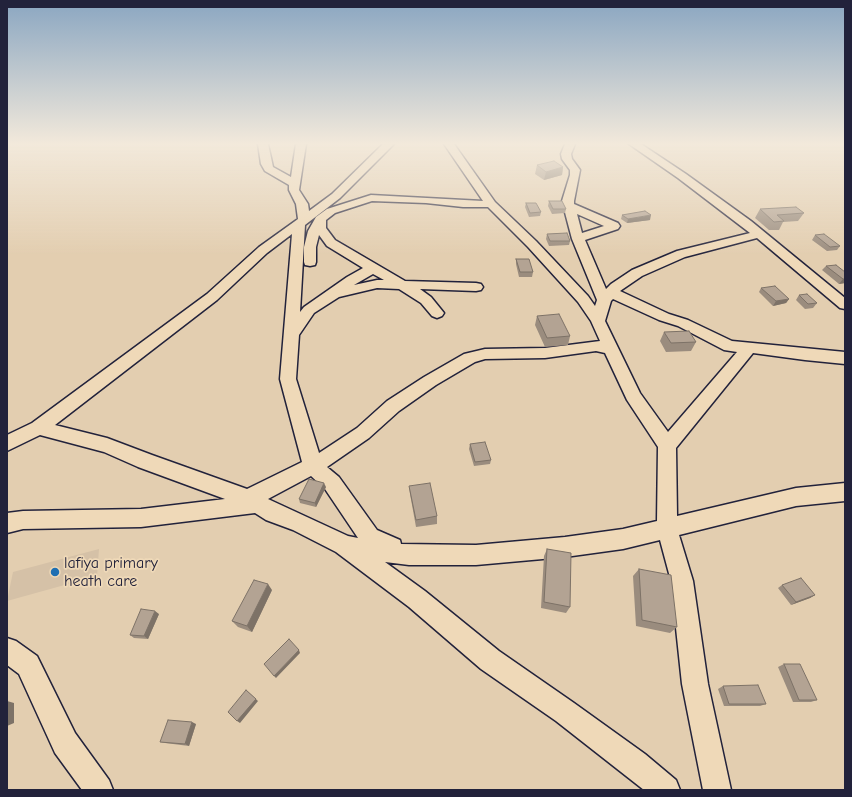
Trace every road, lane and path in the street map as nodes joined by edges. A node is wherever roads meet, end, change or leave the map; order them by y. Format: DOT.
graph roads {
  1 [pos="291,181"];
  2 [pos="351,181"];
  3 [pos="475,181"];
  4 [pos="574,181"];
  5 [pos="689,181"];
  6 [pos="294,183"];
  7 [pos="491,204"];
  8 [pos="569,206"];
  9 [pos="320,219"];
  10 [pos="302,222"];
  11 [pos="760,234"];
  12 [pos="578,239"];
  13 [pos="310,262"];
  14 [pos="376,269"];
  15 [pos="402,285"];
  16 [pos="334,294"];
  17 [pos="608,296"];
  18 [pos="845,305"];
  19 [pos="598,321"];
  20 [pos="292,333"];
  21 [pos="611,348"];
  22 [pos="748,348"];
  23 [pos="845,358"];
  24 [pos="38,428"];
  25 [pos="7,444"];
  26 [pos="667,446"];
  27 [pos="313,466"];
  28 [pos="845,492"];
  29 [pos="252,501"];
  30 [pos="7,523"];
  31 [pos="667,528"];
  32 [pos="344,545"];
  33 [pos="409,554"];
  34 [pos="7,650"];
  35 [pos="100,790"];
  36 [pos="666,790"];
  37 [pos="717,790"];
  1 -- 6 [label="street"];
  2 -- 10 [label="street"];
  3 -- 7 [label="street"];
  4 -- 8 [label="street"];
  5 -- 11 [label="street"];
  6 -- 10 [label="street"];
  7 -- 9 [label="street"];
  7 -- 19 [label="street"];
  8 -- 12 [label="street"];
  8 -- 12 [label="street"];
  9 -- 13 [label="street"];
  9 -- 14 [label="street"];
  10 -- 20 [label="street"];
  10 -- 24 [label="street"];
  11 -- 17 [label="street"];
  11 -- 18 [label="street"];
  12 -- 17 [label="street"];
  14 -- 15 [label="street"];
  14 -- 16 [label="street"];
  15 -- 15 [label="street"];
  15 -- 16 [label="street"];
  16 -- 20 [label="street"];
  17 -- 19 [label="street"];
  17 -- 22 [label="street"];
  19 -- 21 [label="street"];
  20 -- 27 [label="street"];
  21 -- 26 [label="street"];
  21 -- 27 [label="street"];
  22 -- 23 [label="street"];
  22 -- 26 [label="street"];
  24 -- 25 [label="street"];
  24 -- 29 [label="street"];
  26 -- 31 [label="street"];
  27 -- 29 [label="street"];
  27 -- 33 [label="street"];
  28 -- 31 [label="street"];
  29 -- 30 [label="street"];
  29 -- 32 [label="street"];
  31 -- 33 [label="street"];
  31 -- 37 [label="street"];
  32 -- 33 [label="street"];
  32 -- 36 [label="street"];
  34 -- 35 [label="street"];
}
